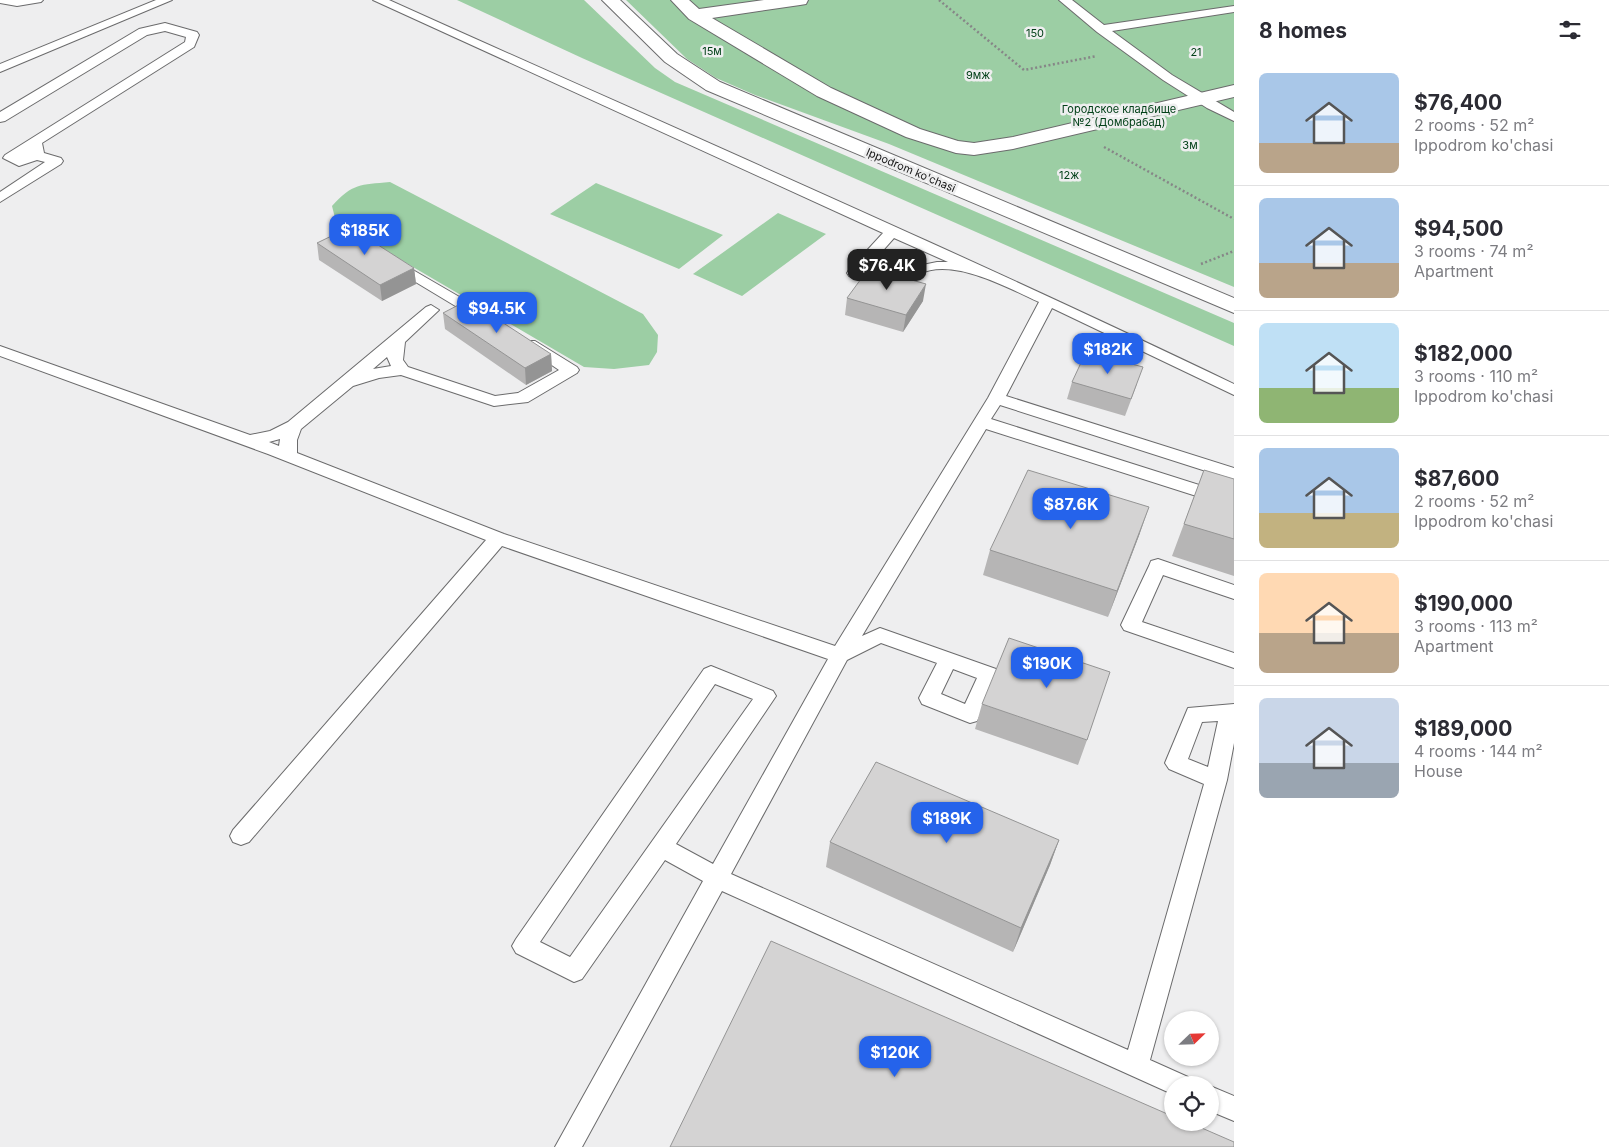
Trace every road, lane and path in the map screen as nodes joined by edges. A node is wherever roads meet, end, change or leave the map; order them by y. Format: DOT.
graph roads {
  1 [pos="0,0"];
  2 [pos="37,0"];
  3 [pos="166,0"];
  4 [pos="379,0"];
  5 [pos="610,0"];
  6 [pos="679,0"];
  7 [pos="800,0"];
  8 [pos="939,0"];
  9 [pos="1065,0"];
  10 [pos="1234,9"];
  11 [pos="695,15"];
  12 [pos="1102,29"];
  13 [pos="1128,50"];
  14 [pos="0,68"];
  15 [pos="1234,91"];
  16 [pos="1197,99"];
  17 [pos="1234,117"];
  18 [pos="0,118"];
  19 [pos="1073,130"];
  20 [pos="23,182"];
  21 [pos="0,188"];
  22 [pos="0,198"];
  23 [pos="1234,219"];
  24 [pos="892,232"];
  25 [pos="1234,251"];
  26 [pos="380,255"];
  27 [pos="1198,266"];
  28 [pos="971,267"];
  29 [pos="431,286"];
  30 [pos="1048,300"];
  31 [pos="462,304"];
  32 [pos="1234,306"];
  33 [pos="431,310"];
  34 [pos="496,324"];
  35 [pos="513,334"];
  36 [pos="396,341"];
  37 [pos="0,351"];
  38 [pos="402,370"];
  39 [pos="339,387"];
  40 [pos="1234,390"];
  41 [pos="996,398"];
  42 [pos="982,422"];
  43 [pos="294,426"];
  44 [pos="249,441"];
  45 [pos="288,456"];
  46 [pos="1234,474"];
  47 [pos="1234,502"];
  48 [pos="498,538"];
  49 [pos="1234,592"];
  50 [pos="840,655"];
  51 [pos="948,660"];
  52 [pos="1234,661"];
  53 [pos="1232,712"];
  54 [pos="1216,780"];
  55 [pos="241,836"];
  56 [pos="662,847"];
  57 [pos="718,878"];
  58 [pos="1136,1066"];
  59 [pos="1164,1078"];
  60 [pos="1219,1102"];
  61 [pos="1234,1109"];
  62 [pos="568,1147"];
  1 -- 2 [label="lane"];
  3 -- 14 [label="lane"];
  4 -- 24 [label="lane"];
  5 -- 32 [label="street, Ippodrom ko'chasi"];
  6 -- 11 [label="street"];
  7 -- 11 [label="street"];
  8 -- 13 [label="path"];
  9 -- 12 [label="lane"];
  10 -- 12 [label="lane"];
  11 -- 19 [label="street"];
  12 -- 13 [label="lane"];
  13 -- 16 [label="lane"];
  15 -- 16 [label="street"];
  16 -- 17 [label="lane"];
  16 -- 19 [label="street"];
  18 -- 20 [label="lane"];
  19 -- 23 [label="path"];
  20 -- 21 [label="lane"];
  20 -- 22 [label="lane"];
  24 -- 28 [label="lane"];
  24 -- 28 [label="lane"];
  25 -- 27 [label="path"];
  26 -- 29 [label="lane"];
  28 -- 30 [label="lane"];
  29 -- 31 [label="lane"];
  29 -- 33 [label="lane"];
  30 -- 40 [label="lane"];
  30 -- 41 [label="lane"];
  31 -- 33 [label="lane"];
  31 -- 34 [label="lane"];
  33 -- 36 [label="lane"];
  35 -- 38 [label="lane"];
  36 -- 38 [label="lane"];
  36 -- 39 [label="lane"];
  37 -- 44 [label="lane"];
  38 -- 39 [label="lane"];
  39 -- 43 [label="lane"];
  41 -- 42 [label="lane"];
  41 -- 46 [label="lane"];
  42 -- 47 [label="lane"];
  42 -- 50 [label="lane"];
  43 -- 44 [label="lane"];
  43 -- 45 [label="lane"];
  44 -- 45 [label="lane"];
  45 -- 48 [label="lane"];
  48 -- 50 [label="lane"];
  48 -- 55 [label="lane"];
  49 -- 52 [label="lane"];
  50 -- 51 [label="lane"];
  50 -- 57 [label="lane"];
  53 -- 54 [label="lane"];
  53 -- 54 [label="lane"];
  54 -- 58 [label="lane"];
  56 -- 56 [label="lane"];
  56 -- 57 [label="lane"];
  57 -- 58 [label="lane"];
  57 -- 62 [label="lane"];
  58 -- 59 [label="lane"];
  60 -- 61 [label="lane"];
}
